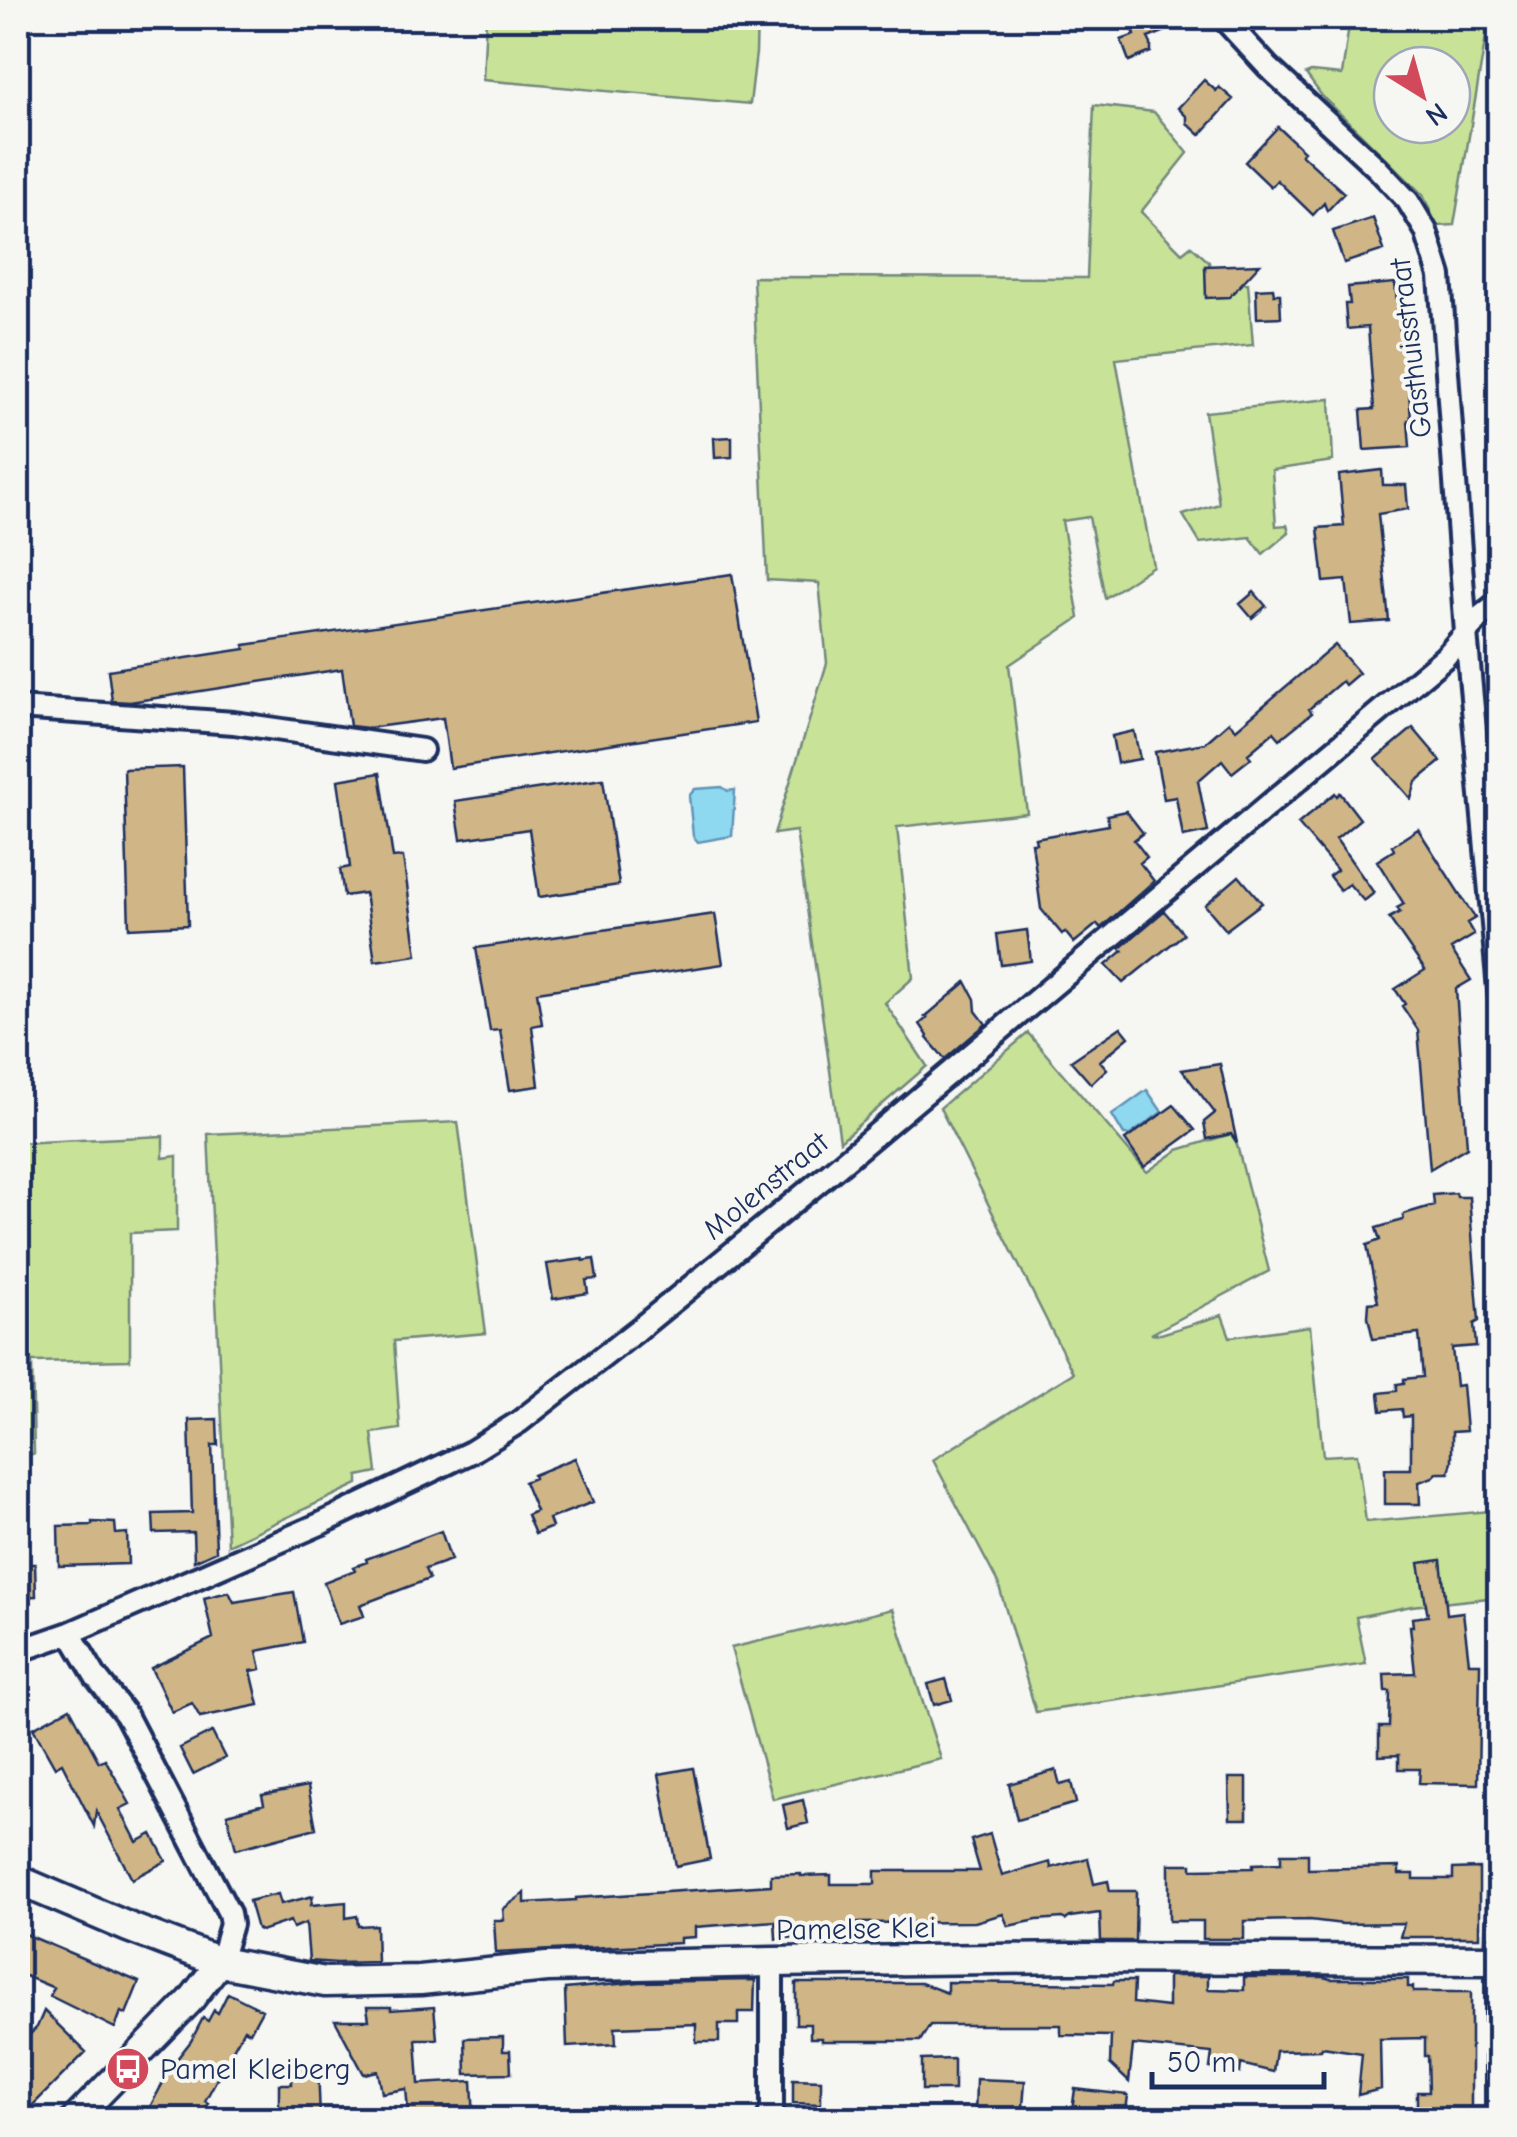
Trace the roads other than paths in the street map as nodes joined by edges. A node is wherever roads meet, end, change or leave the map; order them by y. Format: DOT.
graph roads {
  1 [pos="1224,18"];
  2 [pos="1500,601"];
  3 [pos="1466,633"];
  4 [pos="18,708"];
  5 [pos="422,750"];
  6 [pos="1500,1000"];
  7 [pos="70,1633"];
  8 [pos="18,1651"];
  9 [pos="1500,1857"];
  10 [pos="18,1880"];
  11 [pos="1498,1960"];
  12 [pos="220,1962"];
  13 [pos="772,1962"];
  14 [pos="74,2120"];
  15 [pos="766,2120"];
  16 [pos="1497,2120"];
  1 -- 3 [label="street, Gasthuisstraat"];
  2 -- 3 [label="street"];
  3 -- 6 [label="street, Gasthuisstraat"];
  3 -- 7 [label="street, Molenstraat"];
  4 -- 5 [label="street"];
  7 -- 8 [label="street, Molenstraat"];
  7 -- 12 [label="street"];
  9 -- 11 [label="street"];
  10 -- 12 [label="main road, Pamelse Klei"];
  11 -- 13 [label="main road, Pamelse Klei"];
  11 -- 16 [label="street"];
  12 -- 13 [label="main road, Pamelse Klei"];
  12 -- 14 [label="street"];
  13 -- 15 [label="street"];
}
